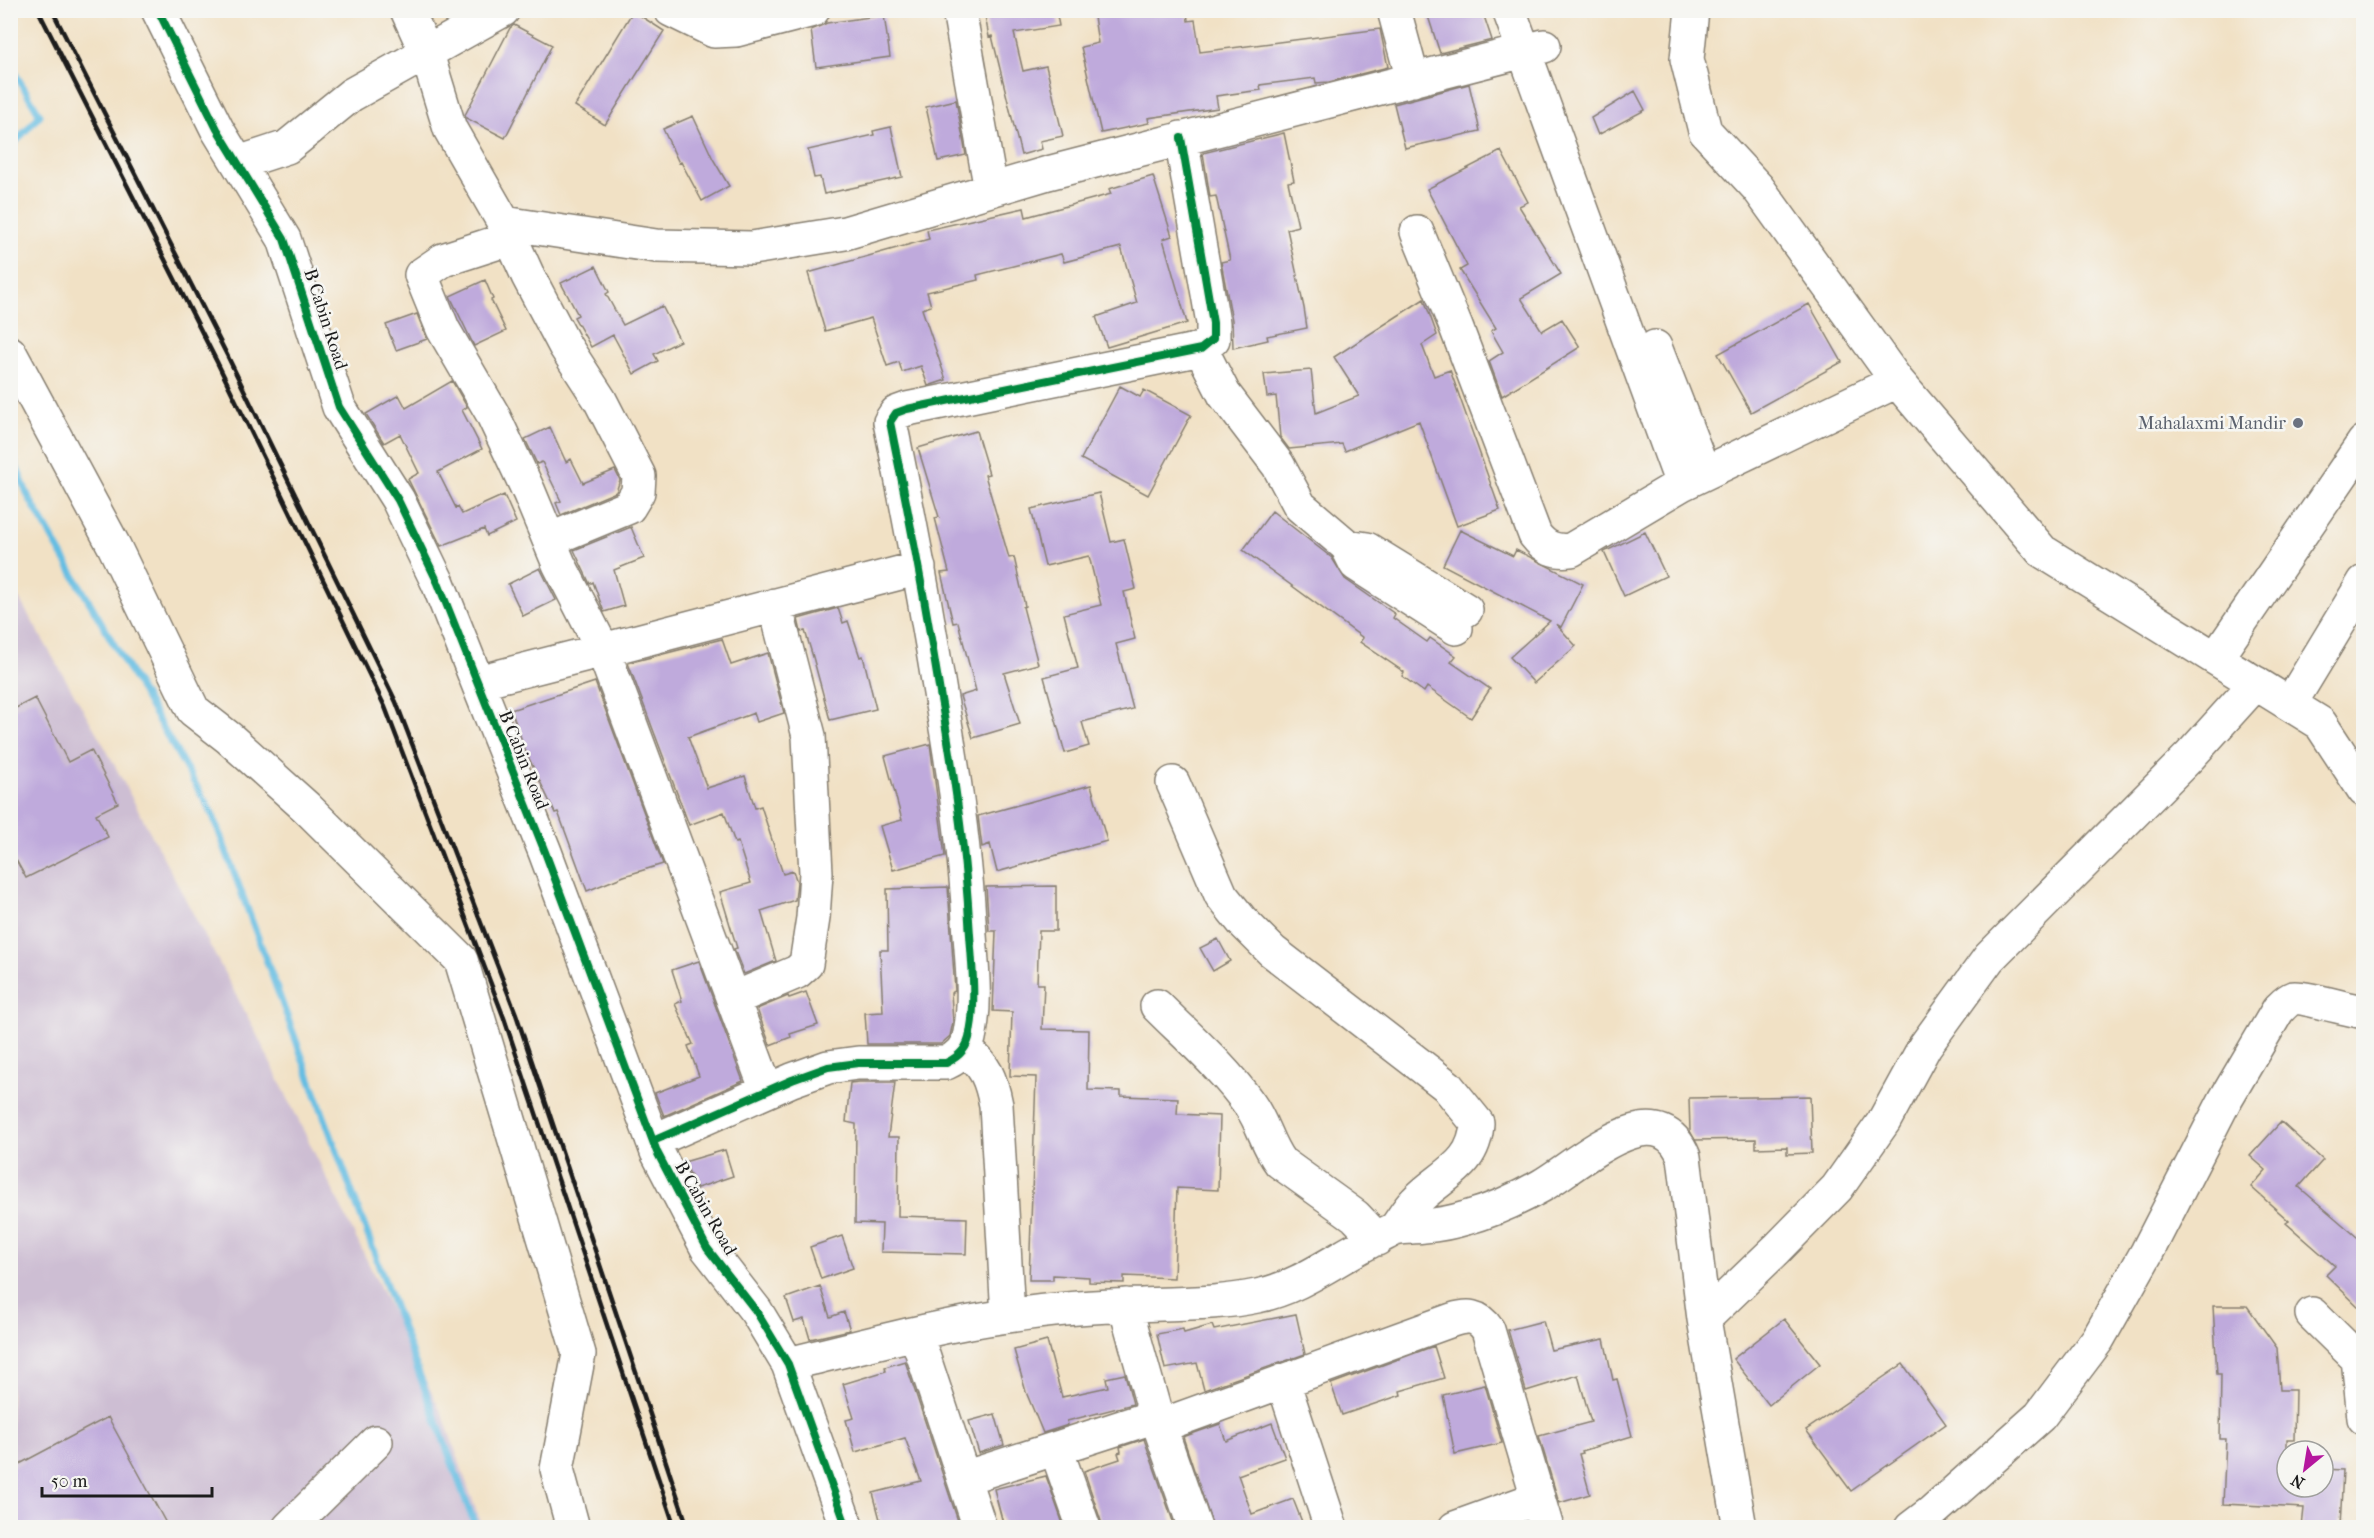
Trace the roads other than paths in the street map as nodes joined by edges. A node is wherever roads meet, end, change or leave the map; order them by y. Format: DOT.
graph roads {
  1 [pos="158,10"];
  2 [pos="407,10"];
  3 [pos="503,10"];
  4 [pos="671,10"];
  5 [pos="813,10"];
  6 [pos="958,10"];
  7 [pos="1394,10"];
  8 [pos="1509,10"];
  9 [pos="1530,10"];
  10 [pos="1692,10"];
  11 [pos="1534,49"];
  12 [pos="427,54"];
  13 [pos="1413,80"];
  14 [pos="1181,138"];
  15 [pos="238,163"];
  16 [pos="991,190"];
  17 [pos="507,230"];
  18 [pos="1417,232"];
  19 [pos="1201,349"];
  20 [pos="10,353"];
  21 [pos="1897,381"];
  22 [pos="2364,442"];
  23 [pos="1693,478"];
  24 [pos="549,540"];
  25 [pos="920,568"];
  26 [pos="2364,582"];
  27 [pos="775,605"];
  28 [pos="1461,619"];
  29 [pos="603,650"];
  30 [pos="2216,658"];
  31 [pos="478,682"];
  32 [pos="2256,683"];
  33 [pos="2290,704"];
  34 [pos="1173,783"];
  35 [pos="2364,790"];
  36 [pos="733,999"];
  37 [pos="1157,1006"];
  38 [pos="2364,1012"];
  39 [pos="965,1049"];
  40 [pos="767,1091"];
  41 [pos="653,1141"];
  42 [pos="1386,1234"];
  43 [pos="1125,1305"];
  44 [pos="2312,1314"];
  45 [pos="1008,1316"];
  46 [pos="1704,1319"];
  47 [pos="916,1334"];
  48 [pos="2361,1362"];
  49 [pos="788,1364"];
  50 [pos="1283,1382"];
  51 [pos="2364,1418"];
  52 [pos="1158,1421"];
  53 [pos="376,1442"];
  54 [pos="1056,1449"];
  55 [pos="964,1478"];
  56 [pos="1542,1513"];
  57 [pos="289,1527"];
  58 [pos="573,1527"];
  59 [pos="847,1527"];
  60 [pos="980,1527"];
  61 [pos="1084,1527"];
  62 [pos="1195,1527"];
  63 [pos="1331,1527"];
  64 [pos="1455,1527"];
  65 [pos="1740,1527"];
  66 [pos="1911,1527"];
  1 -- 15 [label="street, B Cabin Road"];
  2 -- 12 [label="street"];
  3 -- 12 [label="street"];
  4 -- 5 [label="street"];
  6 -- 16 [label="street"];
  7 -- 13 [label="street"];
  8 -- 11 [label="street"];
  9 -- 11 [label="street"];
  10 -- 21 [label="street"];
  11 -- 13 [label="street"];
  11 -- 23 [label="street"];
  12 -- 15 [label="street"];
  12 -- 17 [label="street"];
  13 -- 14 [label="street"];
  14 -- 16 [label="street"];
  14 -- 19 [label="street"];
  15 -- 31 [label="street, B Cabin Road"];
  16 -- 17 [label="street"];
  17 -- 24 [label="street"];
  17 -- 24 [label="street"];
  18 -- 23 [label="street"];
  19 -- 25 [label="street"];
  19 -- 28 [label="street"];
  20 -- 58 [label="street"];
  21 -- 23 [label="street"];
  21 -- 30 [label="street"];
  22 -- 30 [label="street"];
  24 -- 29 [label="street"];
  25 -- 27 [label="street"];
  25 -- 39 [label="street"];
  26 -- 33 [label="street"];
  27 -- 29 [label="street"];
  27 -- 36 [label="street"];
  29 -- 31 [label="street"];
  29 -- 36 [label="street"];
  30 -- 32 [label="street"];
  31 -- 41 [label="street, B Cabin Road"];
  32 -- 33 [label="street"];
  32 -- 46 [label="street"];
  33 -- 35 [label="street"];
  34 -- 42 [label="street"];
  36 -- 40 [label="street"];
  37 -- 42 [label="street"];
  38 -- 66 [label="street"];
  39 -- 40 [label="street"];
  39 -- 45 [label="street"];
  40 -- 41 [label="street"];
  41 -- 49 [label="street, B Cabin Road"];
  42 -- 43 [label="street"];
  42 -- 46 [label="street"];
  43 -- 45 [label="street"];
  43 -- 52 [label="street"];
  44 -- 48 [label="street"];
  45 -- 47 [label="street"];
  46 -- 65 [label="street"];
  47 -- 49 [label="street"];
  47 -- 55 [label="street"];
  48 -- 51 [label="street"];
  49 -- 59 [label="street, B Cabin Road"];
  50 -- 52 [label="street"];
  50 -- 56 [label="street"];
  50 -- 63 [label="street"];
  52 -- 54 [label="street"];
  52 -- 62 [label="street"];
  53 -- 57 [label="street"];
  54 -- 55 [label="street"];
  54 -- 61 [label="street"];
  55 -- 60 [label="street"];
  56 -- 64 [label="street"];
}
